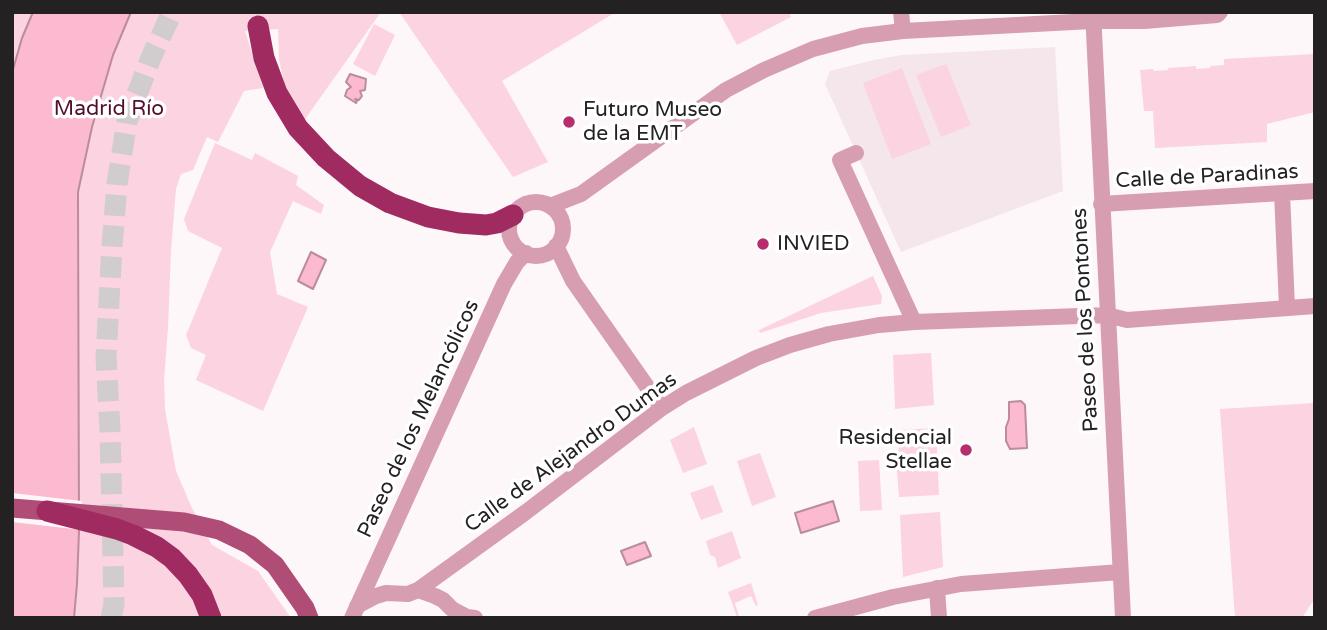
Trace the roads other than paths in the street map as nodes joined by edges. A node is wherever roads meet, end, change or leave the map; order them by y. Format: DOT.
graph roads {
  1 [pos="901,12"];
  2 [pos="1220,12"];
  3 [pos="1095,14"];
  4 [pos="258,26"];
  5 [pos="903,31"];
  6 [pos="856,153"];
  7 [pos="1315,191"];
  8 [pos="1282,193"];
  9 [pos="581,194"];
  10 [pos="1101,204"];
  11 [pos="550,206"];
  12 [pos="513,215"];
  13 [pos="561,220"];
  14 [pos="556,246"];
  15 [pos="533,254"];
  16 [pos="573,281"];
  17 [pos="1315,306"];
  18 [pos="1287,307"];
  19 [pos="1107,315"];
  20 [pos="914,323"];
  21 [pos="662,408"];
  22 [pos="12,508"];
  23 [pos="47,512"];
  24 [pos="373,569"];
  25 [pos="1120,572"];
  26 [pos="442,574"];
  27 [pos="937,588"];
  28 [pos="418,590"];
  29 [pos="396,593"];
  30 [pos="443,600"];
  31 [pos="354,612"];
  32 [pos="307,613"];
  33 [pos="211,618"];
  34 [pos="475,618"];
  35 [pos="815,618"];
  36 [pos="939,618"];
  37 [pos="1123,618"];
  1 -- 5 [label="street"];
  2 -- 3 [label="street"];
  3 -- 5 [label="street"];
  3 -- 10 [label="street, Paseo de los Pontones"];
  4 -- 12 [label="highway"];
  5 -- 9 [label="street"];
  6 -- 20 [label="street"];
  7 -- 8 [label="street, Calle de Paradinas"];
  8 -- 10 [label="street, Calle de Paradinas"];
  8 -- 18 [label="street"];
  9 -- 11 [label="street"];
  9 -- 13 [label="street"];
  10 -- 19 [label="street, Paseo de los Pontones"];
  11 -- 12 [label="street"];
  11 -- 13 [label="street"];
  12 -- 15 [label="street"];
  13 -- 14 [label="street"];
  14 -- 15 [label="street"];
  14 -- 16 [label="street"];
  15 -- 16 [label="street"];
  15 -- 24 [label="street, Paseo de los Melancólicos"];
  16 -- 21 [label="street"];
  17 -- 18 [label="street, Calle de Alejandro Dumas"];
  18 -- 19 [label="street, Calle de Alejandro Dumas"];
  19 -- 20 [label="street, Calle de Alejandro Dumas"];
  19 -- 25 [label="street, Paseo de los Pontones"];
  20 -- 21 [label="street, Calle de Alejandro Dumas"];
  21 -- 26 [label="street, Calle de Alejandro Dumas"];
  22 -- 23 [label="main road"];
  23 -- 32 [label="main road"];
  23 -- 33 [label="highway"];
  24 -- 29 [label="street"];
  24 -- 31 [label="street, Paseo de los Melancólicos"];
  25 -- 27 [label="street"];
  25 -- 37 [label="street, Paseo de los Pontones"];
  26 -- 28 [label="street, Calle de Alejandro Dumas"];
  26 -- 30 [label="street"];
  27 -- 35 [label="street"];
  27 -- 36 [label="street"];
  28 -- 29 [label="street, Calle de Alejandro Dumas"];
  28 -- 30 [label="street"];
  29 -- 31 [label="street, Calle de Alejandro Dumas"];
  30 -- 34 [label="street"];
}
